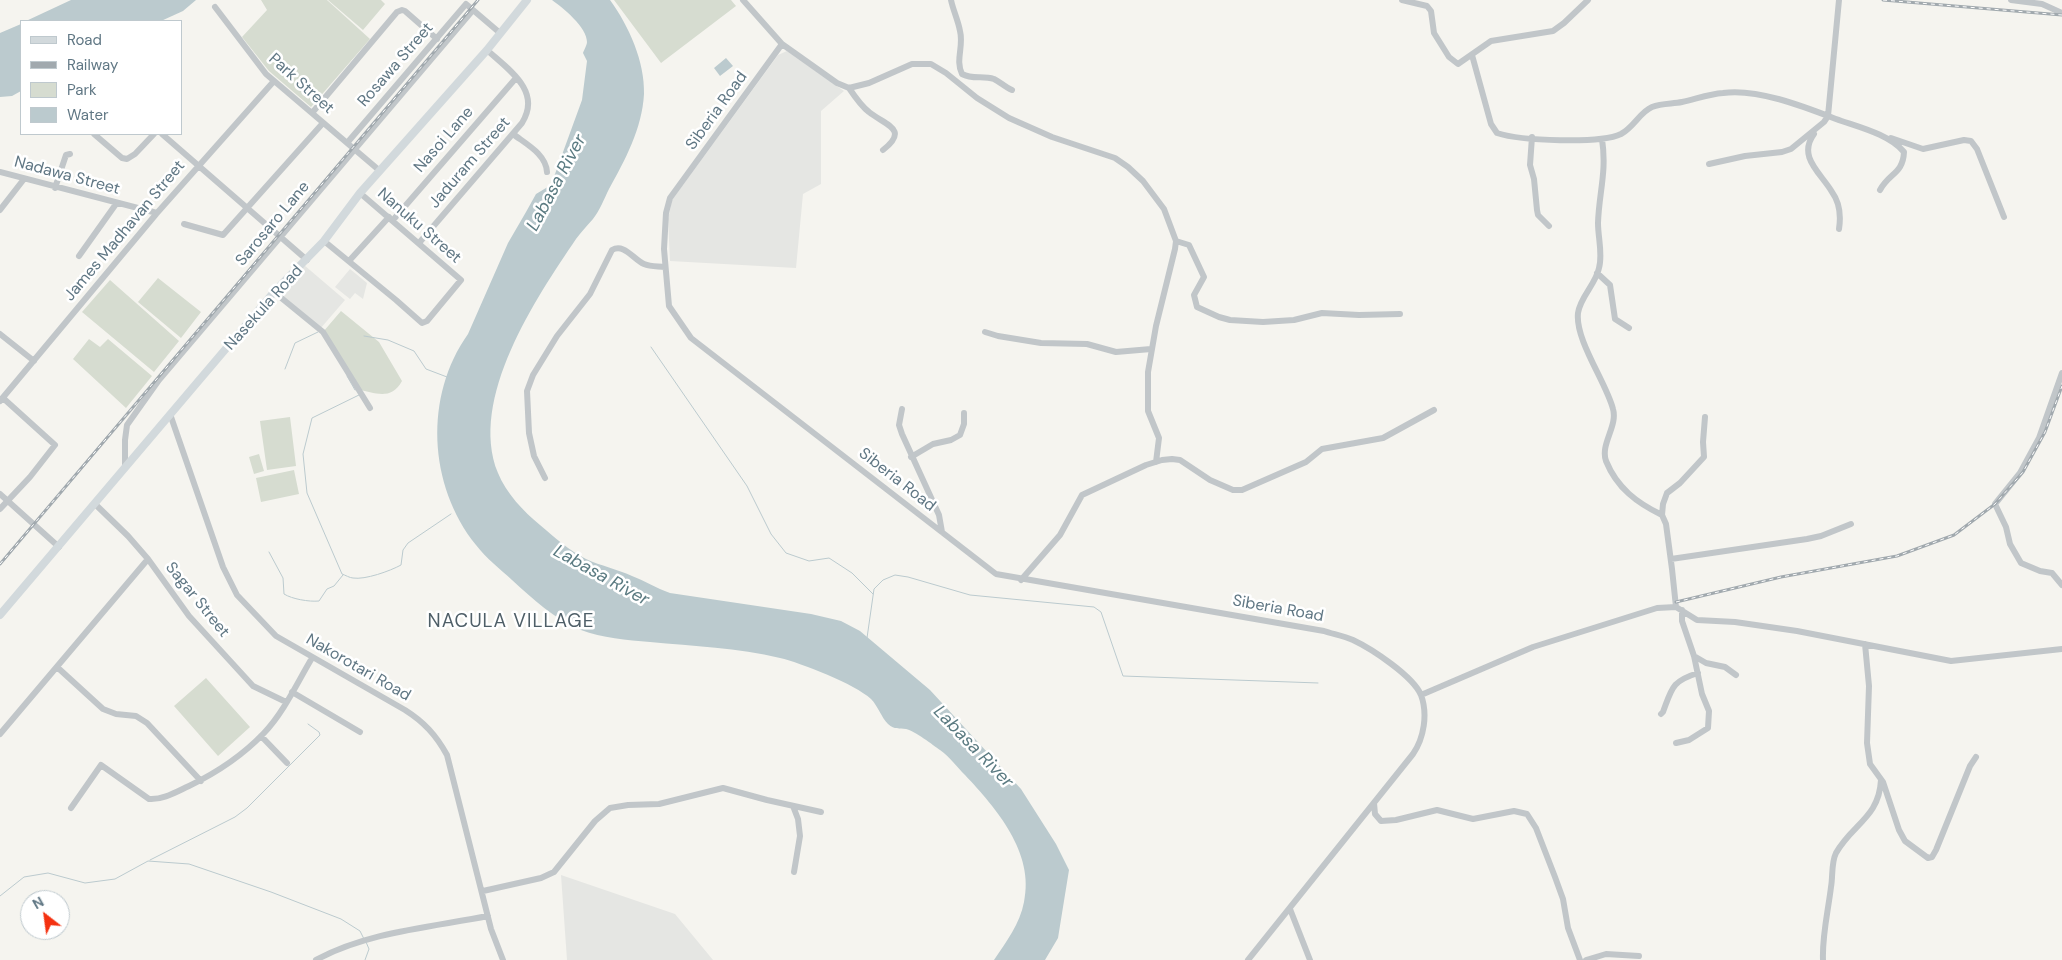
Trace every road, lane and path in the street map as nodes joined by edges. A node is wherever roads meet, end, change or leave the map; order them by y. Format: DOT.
graph roads {
  1 [pos="527,0"];
  2 [pos="743,0"];
  3 [pos="950,0"];
  4 [pos="1402,0"];
  5 [pos="1588,0"];
  6 [pos="1840,0"];
  7 [pos="2011,0"];
  8 [pos="215,7"];
  9 [pos="473,10"];
  10 [pos="2062,13"];
  11 [pos="500,33"];
  12 [pos="437,39"];
  13 [pos="782,44"];
  14 [pos="487,50"];
  15 [pos="1472,55"];
  16 [pos="516,78"];
  17 [pos="274,81"];
  18 [pos="849,88"];
  19 [pos="1012,90"];
  20 [pos="312,114"];
  21 [pos="1828,116"];
  22 [pos="323,122"];
  23 [pos="1819,127"];
  24 [pos="513,134"];
  25 [pos="95,135"];
  26 [pos="153,135"];
  27 [pos="163,135"];
  28 [pos="1532,137"];
  29 [pos="1884,138"];
  30 [pos="1602,140"];
  31 [pos="347,143"];
  32 [pos="354,149"];
  33 [pos="883,150"];
  34 [pos="70,154"];
  35 [pos="1709,164"];
  36 [pos="199,165"];
  37 [pos="380,170"];
  38 [pos="0,172"];
  39 [pos="547,172"];
  40 [pos="24,179"];
  41 [pos="55,188"];
  42 [pos="1880,190"];
  43 [pos="360,193"];
  44 [pos="116,204"];
  45 [pos="247,208"];
  46 [pos="0,210"];
  47 [pos="157,213"];
  48 [pos="2004,217"];
  49 [pos="391,219"];
  50 [pos="184,224"];
  51 [pos="1549,226"];
  52 [pos="1839,229"];
  53 [pos="282,237"];
  54 [pos="324,241"];
  55 [pos="1176,241"];
  56 [pos="419,243"];
  57 [pos="79,256"];
  58 [pos="307,260"];
  59 [pos="349,261"];
  60 [pos="665,267"];
  61 [pos="1597,274"];
  62 [pos="274,292"];
  63 [pos="1400,314"];
  64 [pos="1629,328"];
  65 [pos="985,332"];
  66 [pos="0,334"];
  67 [pos="1151,349"];
  68 [pos="34,361"];
  69 [pos="2062,373"];
  70 [pos="1,399"];
  71 [pos="370,408"];
  72 [pos="902,410"];
  73 [pos="1434,410"];
  74 [pos="964,412"];
  75 [pos="170,414"];
  76 [pos="1705,417"];
  77 [pos="912,457"];
  78 [pos="1156,462"];
  79 [pos="125,469"];
  80 [pos="545,478"];
  81 [pos="0,494"];
  82 [pos="8,500"];
  83 [pos="95,504"];
  84 [pos="0,509"];
  85 [pos="1662,515"];
  86 [pos="1850,524"];
  87 [pos="942,532"];
  88 [pos="59,547"];
  89 [pos="148,559"];
  90 [pos="1671,559"];
  91 [pos="1020,580"];
  92 [pos="2062,585"];
  93 [pos="1679,609"];
  94 [pos="0,615"];
  95 [pos="1864,644"];
  96 [pos="2062,649"];
  97 [pos="1694,656"];
  98 [pos="312,658"];
  99 [pos="57,667"];
  100 [pos="1698,674"];
  101 [pos="1736,675"];
  102 [pos="292,692"];
  103 [pos="1421,695"];
  104 [pos="286,702"];
  105 [pos="1661,714"];
  106 [pos="360,732"];
  107 [pos="0,734"];
  108 [pos="261,736"];
  109 [pos="1676,743"];
  110 [pos="1976,758"];
  111 [pos="287,763"];
  112 [pos="1881,779"];
  113 [pos="201,781"];
  114 [pos="1374,803"];
  115 [pos="793,806"];
  116 [pos="71,808"];
  117 [pos="821,812"];
  118 [pos="794,872"];
  119 [pos="483,891"];
  120 [pos="1290,909"];
  121 [pos="488,916"];
  122 [pos="1639,956"];
  123 [pos="316,960"];
  124 [pos="503,960"];
  125 [pos="1248,960"];
  126 [pos="1310,960"];
  127 [pos="1580,960"];
  128 [pos="1586,960"];
  129 [pos="1823,960"];
  1 -- 11 [label="main road, Nasekula Road"];
  2 -- 13 [label="street"];
  3 -- 19 [label="street"];
  4 -- 15 [label="street"];
  5 -- 15 [label="street"];
  6 -- 21 [label="street"];
  7 -- 10 [label="street"];
  8 -- 17 [label="street, Park Street"];
  9 -- 11 [label="street"];
  9 -- 12 [label="street, Rosawa Street"];
  9 -- 32 [label="street, Sarosaro Lane"];
  11 -- 14 [label="main road, Nasekula Road"];
  12 -- 20 [label="street"];
  12 -- 31 [label="street, Rosawa Street"];
  13 -- 18 [label="street"];
  13 -- 60 [label="street, Siberia Road"];
  14 -- 16 [label="street, Jaduram Street"];
  14 -- 37 [label="main road, Nasekula Road"];
  15 -- 28 [label="street"];
  16 -- 24 [label="street, Jaduram Street"];
  16 -- 49 [label="street, Nasoi Lane"];
  17 -- 20 [label="street, Park Street"];
  17 -- 36 [label="street, James Madhavan Street"];
  18 -- 33 [label="street"];
  18 -- 55 [label="street"];
  20 -- 22 [label="street, Park Street"];
  21 -- 23 [label="street"];
  21 -- 29 [label="street"];
  21 -- 30 [label="street"];
  22 -- 31 [label="street, Park Street"];
  22 -- 45 [label="street"];
  23 -- 35 [label="street"];
  23 -- 52 [label="street"];
  24 -- 39 [label="street"];
  24 -- 56 [label="street, Jaduram Street"];
  25 -- 26 [label="street"];
  27 -- 36 [label="street"];
  28 -- 30 [label="street"];
  28 -- 51 [label="street"];
  29 -- 42 [label="street"];
  29 -- 48 [label="street"];
  30 -- 61 [label="street"];
  31 -- 32 [label="street, Park Street"];
  32 -- 37 [label="street, Park Street"];
  32 -- 53 [label="street, Sarosaro Lane"];
  34 -- 41 [label="street"];
  36 -- 45 [label="street"];
  36 -- 47 [label="street, James Madhavan Street"];
  37 -- 43 [label="main road, Nasekula Road"];
  38 -- 40 [label="street, Nadawa Street"];
  40 -- 41 [label="street, Nadawa Street"];
  40 -- 46 [label="street"];
  41 -- 44 [label="street, Nadawa Street"];
  43 -- 49 [label="street, Nanuku Street"];
  43 -- 54 [label="main road, Nasekula Road"];
  44 -- 47 [label="street, Nadawa Street"];
  44 -- 57 [label="street"];
  45 -- 50 [label="street"];
  45 -- 53 [label="street"];
  47 -- 68 [label="street, James Madhavan Street"];
  49 -- 56 [label="street, Nanuku Street"];
  49 -- 59 [label="street, Nasoi Lane"];
  53 -- 58 [label="street"];
  53 -- 79 [label="street, Sarosaro Lane"];
  54 -- 58 [label="main road, Nasekula Road"];
  54 -- 59 [label="street"];
  55 -- 63 [label="street"];
  55 -- 67 [label="street"];
  56 -- 59 [label="street, Nanuku Street"];
  58 -- 62 [label="main road, Nasekula Road"];
  60 -- 80 [label="street"];
  60 -- 87 [label="street, Siberia Road"];
  61 -- 64 [label="street"];
  61 -- 85 [label="street"];
  62 -- 71 [label="street"];
  62 -- 75 [label="main road, Nasekula Road"];
  65 -- 67 [label="street"];
  66 -- 68 [label="street"];
  67 -- 78 [label="street"];
  68 -- 70 [label="street, James Madhavan Street"];
  69 -- 92 [label="street"];
  70 -- 82 [label="street"];
  72 -- 77 [label="street"];
  73 -- 78 [label="street"];
  74 -- 77 [label="street"];
  75 -- 79 [label="main road, Nasekula Road"];
  75 -- 98 [label="street, Nakorotari Road"];
  76 -- 85 [label="street"];
  77 -- 87 [label="street"];
  78 -- 91 [label="street"];
  79 -- 83 [label="main road, Nasekula Road"];
  81 -- 82 [label="street"];
  82 -- 84 [label="street"];
  82 -- 88 [label="street"];
  83 -- 88 [label="main road, Nasekula Road"];
  83 -- 89 [label="street, Sagar Street"];
  85 -- 90 [label="street"];
  86 -- 90 [label="street"];
  87 -- 91 [label="street, Siberia Road"];
  88 -- 94 [label="main road, Nasekula Road"];
  89 -- 99 [label="street"];
  89 -- 104 [label="street, Sagar Street"];
  90 -- 93 [label="street"];
  91 -- 103 [label="street, Siberia Road"];
  93 -- 95 [label="street"];
  93 -- 97 [label="street"];
  93 -- 103 [label="street"];
  95 -- 96 [label="street"];
  95 -- 112 [label="street"];
  97 -- 100 [label="street"];
  97 -- 101 [label="street"];
  98 -- 102 [label="street"];
  98 -- 119 [label="street, Nakorotari Road"];
  99 -- 107 [label="street"];
  99 -- 113 [label="street"];
  100 -- 105 [label="street"];
  100 -- 109 [label="street"];
  102 -- 104 [label="street"];
  102 -- 106 [label="street"];
  103 -- 114 [label="street"];
  104 -- 108 [label="street"];
  108 -- 111 [label="street"];
  108 -- 113 [label="street"];
  110 -- 112 [label="street"];
  112 -- 129 [label="street"];
  113 -- 116 [label="street"];
  114 -- 120 [label="street"];
  114 -- 127 [label="street"];
  115 -- 117 [label="street"];
  115 -- 118 [label="street"];
  115 -- 119 [label="street"];
  119 -- 121 [label="street, Nakorotari Road"];
  120 -- 125 [label="street"];
  120 -- 126 [label="street"];
  121 -- 123 [label="street"];
  121 -- 124 [label="street, Nakorotari Road"];
  122 -- 128 [label="street"];
}
